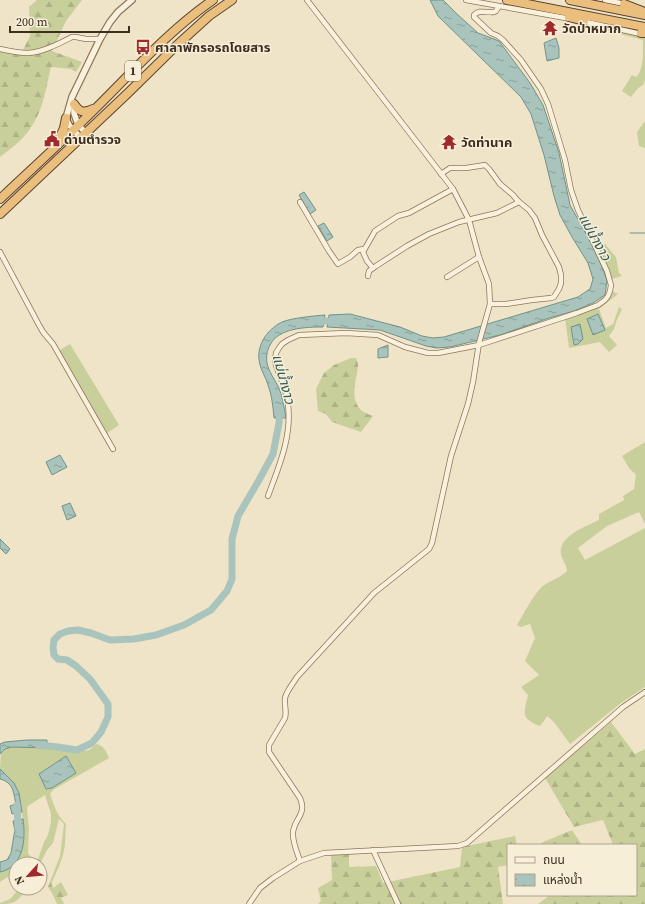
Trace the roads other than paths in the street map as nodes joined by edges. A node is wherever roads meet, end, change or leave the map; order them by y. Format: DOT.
graph roads {
  1 [pos="132,0"];
  2 [pos="213,0"];
  3 [pos="232,0"];
  4 [pos="307,0"];
  5 [pos="466,0"];
  6 [pos="508,0"];
  7 [pos="570,0"];
  8 [pos="605,0"];
  9 [pos="624,4"];
  10 [pos="534,5"];
  11 [pos="499,6"];
  12 [pos="645,8"];
  13 [pos="645,14"];
  14 [pos="584,21"];
  15 [pos="644,32"];
  16 [pos="100,39"];
  17 [pos="0,49"];
  18 [pos="76,90"];
  19 [pos="74,104"];
  20 [pos="96,108"];
  21 [pos="66,118"];
  22 [pos="76,128"];
  23 [pos="83,136"];
  24 [pos="56,146"];
  25 [pos="441,174"];
  26 [pos="453,190"];
  27 [pos="0,199"];
  28 [pos="518,201"];
  29 [pos="300,202"];
  30 [pos="0,214"];
  31 [pos="469,220"];
  32 [pos="364,249"];
  33 [pos="0,252"];
  34 [pos="479,257"];
  35 [pos="373,268"];
  36 [pos="368,276"];
  37 [pos="447,278"];
  38 [pos="490,304"];
  39 [pos="479,344"];
  40 [pos="113,449"];
  41 [pos="268,496"];
  42 [pos="645,692"];
  43 [pos="373,850"];
  44 [pos="300,861"];
  45 [pos="249,904"];
  46 [pos="398,904"];
  1 -- 16 [label="street"];
  2 -- 20 [label="highway, 1"];
  3 -- 23 [label="highway, 1"];
  4 -- 25 [label="street"];
  5 -- 11 [label="street"];
  6 -- 10 [label="highway"];
  7 -- 13 [label="highway"];
  8 -- 9 [label="street"];
  9 -- 12 [label="street"];
  9 -- 13 [label="highway"];
  10 -- 14 [label="highway"];
  10 -- 15 [label="highway"];
  11 -- 14 [label="street"];
  11 -- 39 [label="street"];
  14 -- 15 [label="street"];
  16 -- 17 [label="street"];
  16 -- 18 [label="street"];
  18 -- 19 [label="street"];
  18 -- 21 [label="street"];
  19 -- 20 [label="highway"];
  19 -- 22 [label="street"];
  20 -- 22 [label="highway, 1"];
  21 -- 22 [label="street"];
  21 -- 24 [label="highway"];
  22 -- 23 [label="street"];
  22 -- 24 [label="highway, 1"];
  23 -- 30 [label="highway, 1"];
  24 -- 27 [label="highway, 1"];
  25 -- 26 [label="street"];
  25 -- 28 [label="street"];
  26 -- 31 [label="street"];
  26 -- 32 [label="street"];
  28 -- 31 [label="street"];
  28 -- 38 [label="street"];
  29 -- 32 [label="street"];
  31 -- 34 [label="street"];
  31 -- 35 [label="street"];
  32 -- 35 [label="street"];
  33 -- 40 [label="street"];
  34 -- 37 [label="street"];
  34 -- 38 [label="street"];
  35 -- 36 [label="street"];
  38 -- 39 [label="street"];
  39 -- 41 [label="street"];
  39 -- 44 [label="street"];
  42 -- 43 [label="street"];
  43 -- 44 [label="street"];
  43 -- 46 [label="street"];
  44 -- 45 [label="street"];
}
